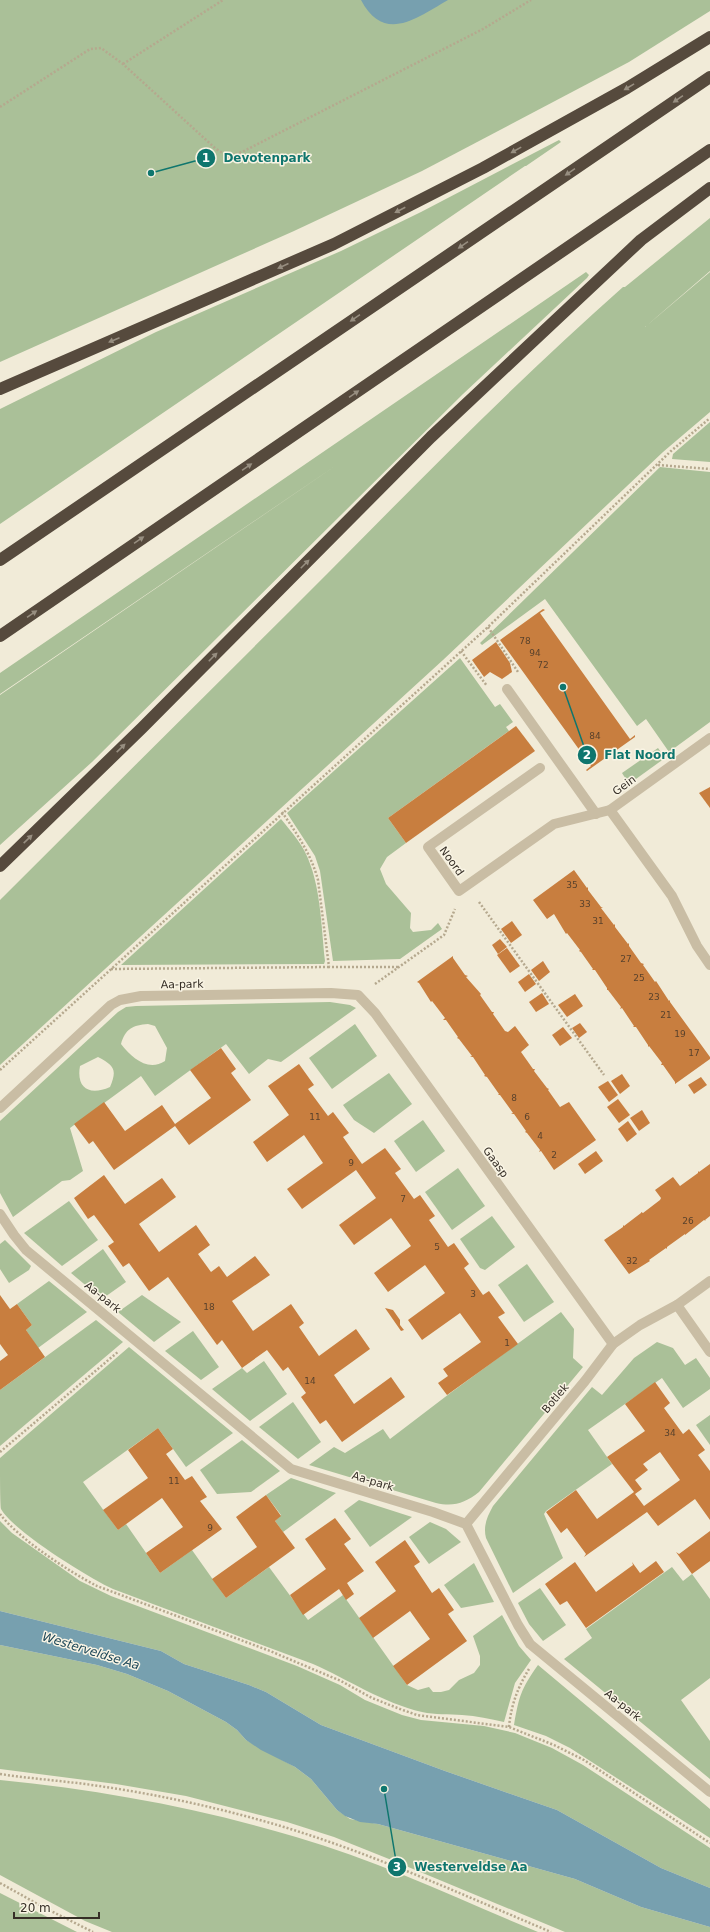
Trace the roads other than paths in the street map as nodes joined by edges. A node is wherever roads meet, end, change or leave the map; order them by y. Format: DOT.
graph roads {
  1 [pos="710,37"];
  2 [pos="710,77"];
  3 [pos="710,150"];
  4 [pos="710,188"];
  5 [pos="0,389"];
  6 [pos="0,560"];
  7 [pos="0,636"];
  8 [pos="504,686"];
  9 [pos="710,738"];
  10 [pos="540,768"];
  11 [pos="610,810"];
  12 [pos="596,814"];
  13 [pos="0,866"];
  14 [pos="710,965"];
  15 [pos="358,996"];
  16 [pos="0,1108"];
  17 [pos="0,1214"];
  18 [pos="710,1281"];
  19 [pos="677,1305"];
  20 [pos="613,1344"];
  21 [pos="710,1352"];
  22 [pos="466,1524"];
  23 [pos="710,1792"];
  1 -- 5 [label="highway, one-way"];
  2 -- 6 [label="highway, one-way"];
  7 -- 3 [label="highway, one-way"];
  13 -- 4 [label="highway, one-way"];
  8 -- 12 [label="street"];
  9 -- 11 [label="street, Gein"];
  10 -- 12 [label="street, Noord"];
  11 -- 12 [label="street, Noord"];
  11 -- 14 [label="street"];
  15 -- 16 [label="street, Aa-park"];
  15 -- 20 [label="street, Gaasp"];
  17 -- 22 [label="street, Aa-park"];
  18 -- 19 [label="street, Botlek"];
  19 -- 20 [label="street, Botlek"];
  19 -- 21 [label="street"];
  20 -- 22 [label="street, Botlek"];
  22 -- 23 [label="street, Aa-park"];
}
